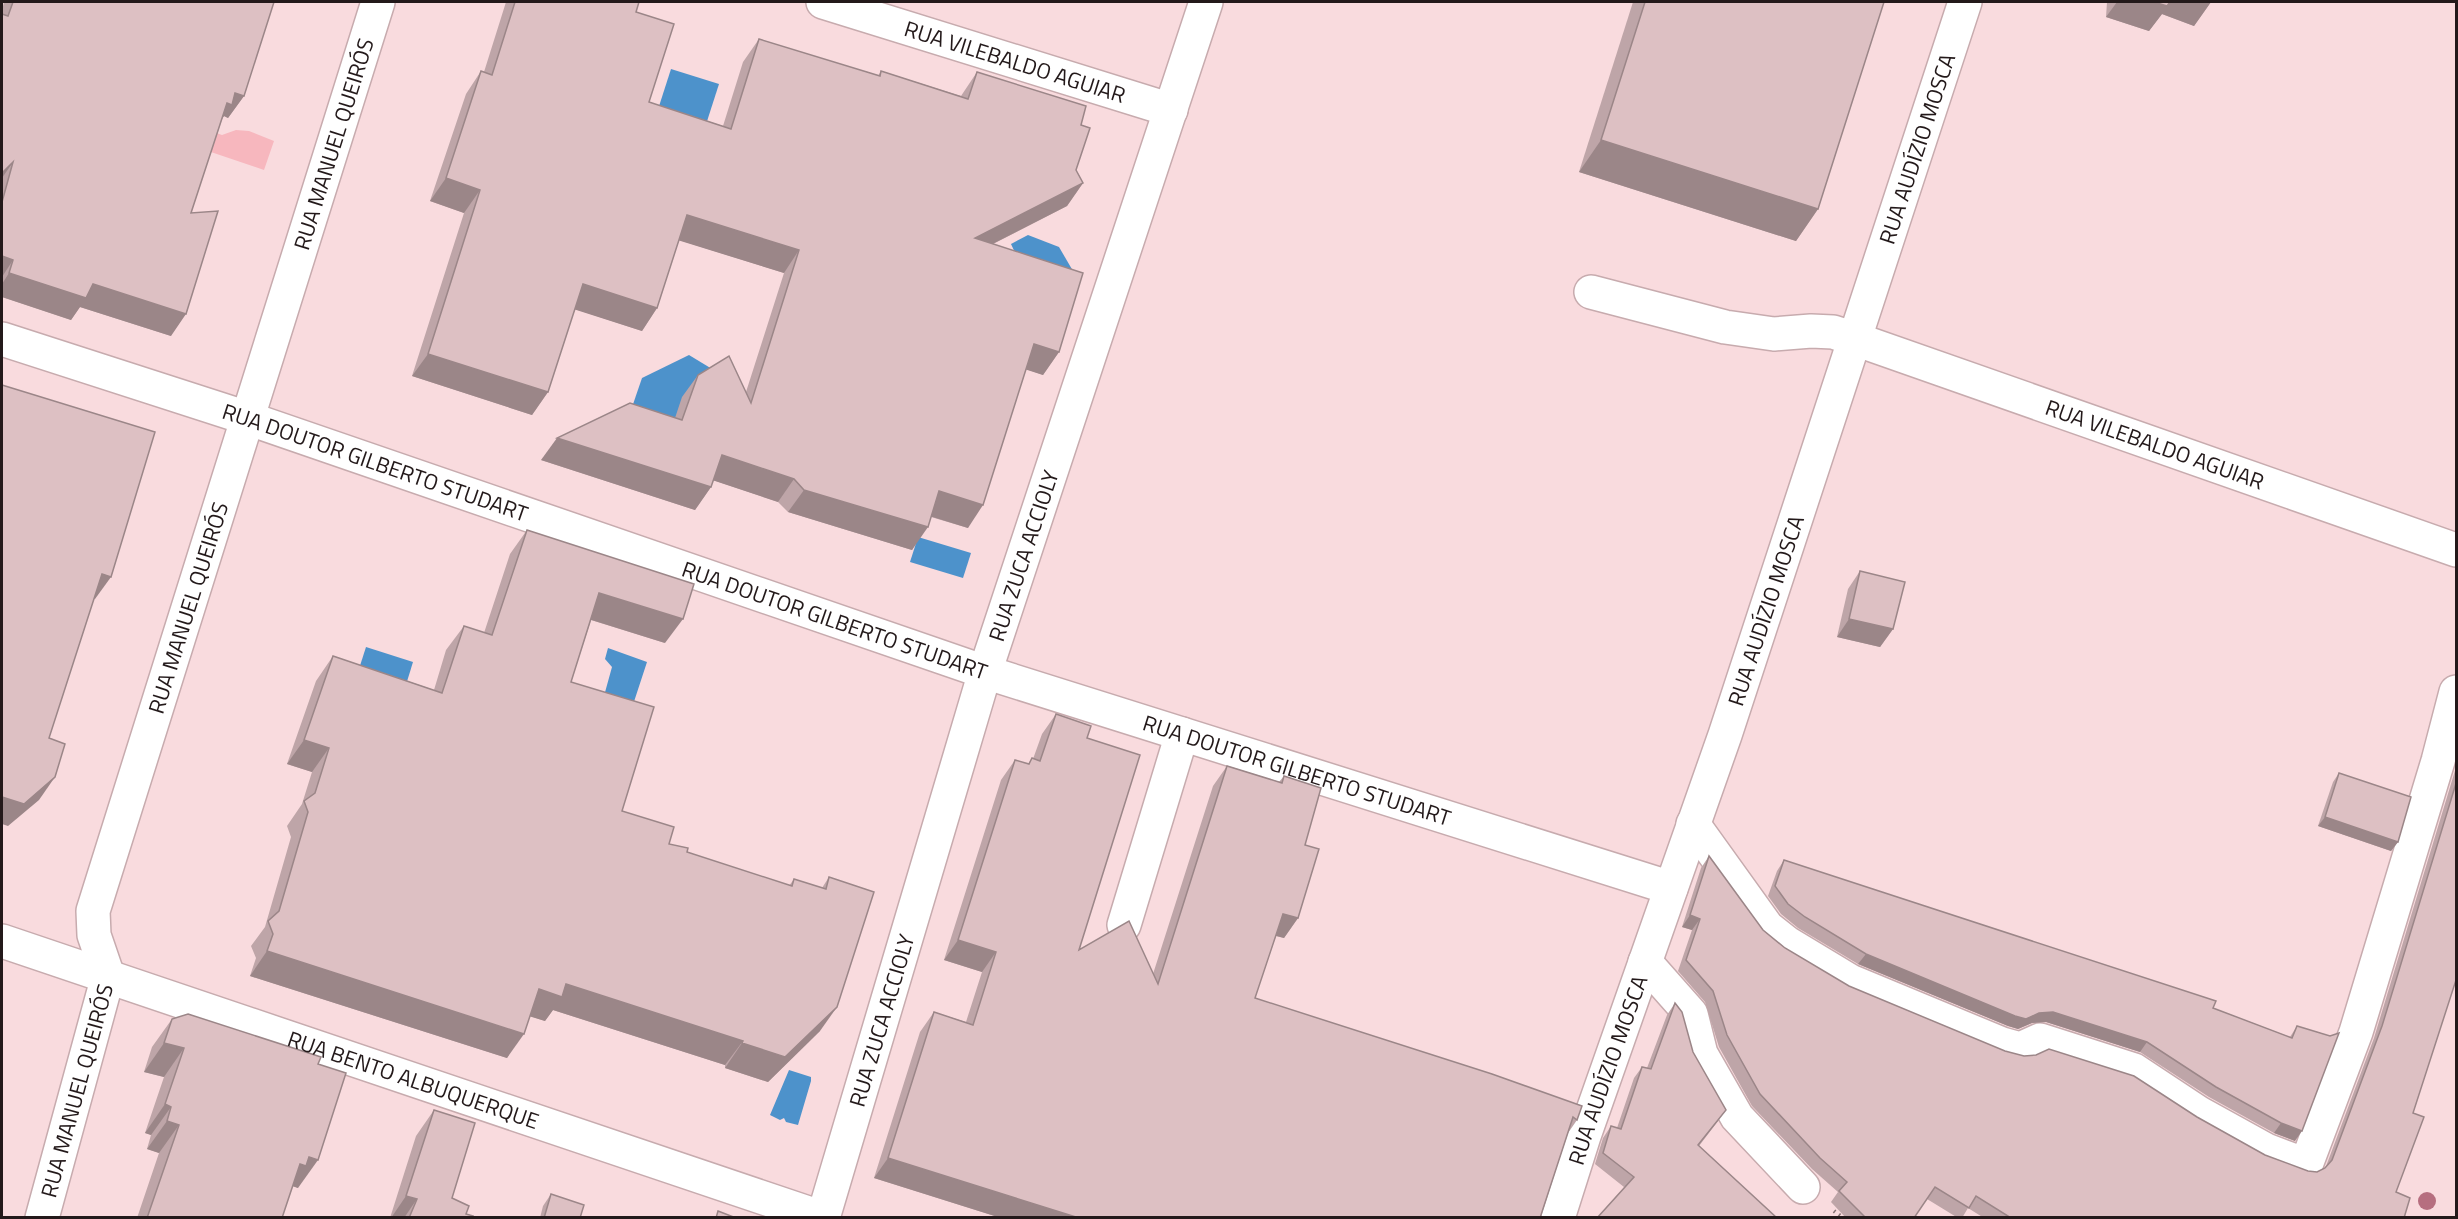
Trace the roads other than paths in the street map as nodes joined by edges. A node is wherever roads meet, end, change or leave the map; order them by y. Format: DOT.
graph roads {
  1 [pos="378,2"];
  2 [pos="824,2"];
  3 [pos="1206,2"];
  4 [pos="1965,2"];
  5 [pos="1171,110"];
  6 [pos="1591,292"];
  7 [pos="2,339"];
  8 [pos="1855,339"];
  9 [pos="246,418"];
  10 [pos="2457,550"];
  11 [pos="985,672"];
  12 [pos="2457,692"];
  13 [pos="1182,734"];
  14 [pos="1693,824"];
  15 [pos="1671,888"];
  16 [pos="1124,925"];
  17 [pos="2,941"];
  18 [pos="1645,962"];
  19 [pos="108,976"];
  20 [pos="1803,1187"];
  21 [pos="42,1218"];
  22 [pos="823,1218"];
  23 [pos="1558,1218"];
  1 -- 9 [label="street, RUA MANUEL QUEIRÓS"];
  2 -- 5 [label="street, RUA VILEBALDO AGUIAR"];
  3 -- 5 [label="street, RUA ZUCA ACCIOLY"];
  4 -- 8 [label="street, RUA AUDÍZIO MOSCA"];
  5 -- 11 [label="street, RUA ZUCA ACCIOLY"];
  6 -- 8 [label="street, RUA VILEBALDO AGUIAR"];
  7 -- 9 [label="street, RUA DOUTOR GILBERTO STUDART"];
  8 -- 10 [label="street, RUA VILEBALDO AGUIAR"];
  8 -- 14 [label="street, RUA AUDÍZIO MOSCA"];
  9 -- 11 [label="street, RUA DOUTOR GILBERTO STUDART"];
  9 -- 19 [label="street, RUA MANUEL QUEIRÓS"];
  11 -- 13 [label="street, RUA DOUTOR GILBERTO STUDART"];
  11 -- 22 [label="street, RUA ZUCA ACCIOLY"];
  12 -- 14 [label="street"];
  13 -- 15 [label="street, RUA DOUTOR GILBERTO STUDART"];
  13 -- 16 [label="street"];
  14 -- 15 [label="street, RUA AUDÍZIO MOSCA"];
  15 -- 18 [label="street, RUA AUDÍZIO MOSCA"];
  17 -- 19 [label="street, RUA BENTO ALBUQUERQUE"];
  18 -- 20 [label="street"];
  18 -- 23 [label="street, RUA AUDÍZIO MOSCA"];
  19 -- 21 [label="street, RUA MANUEL QUEIRÓS"];
  19 -- 22 [label="street, RUA BENTO ALBUQUERQUE"];
}
